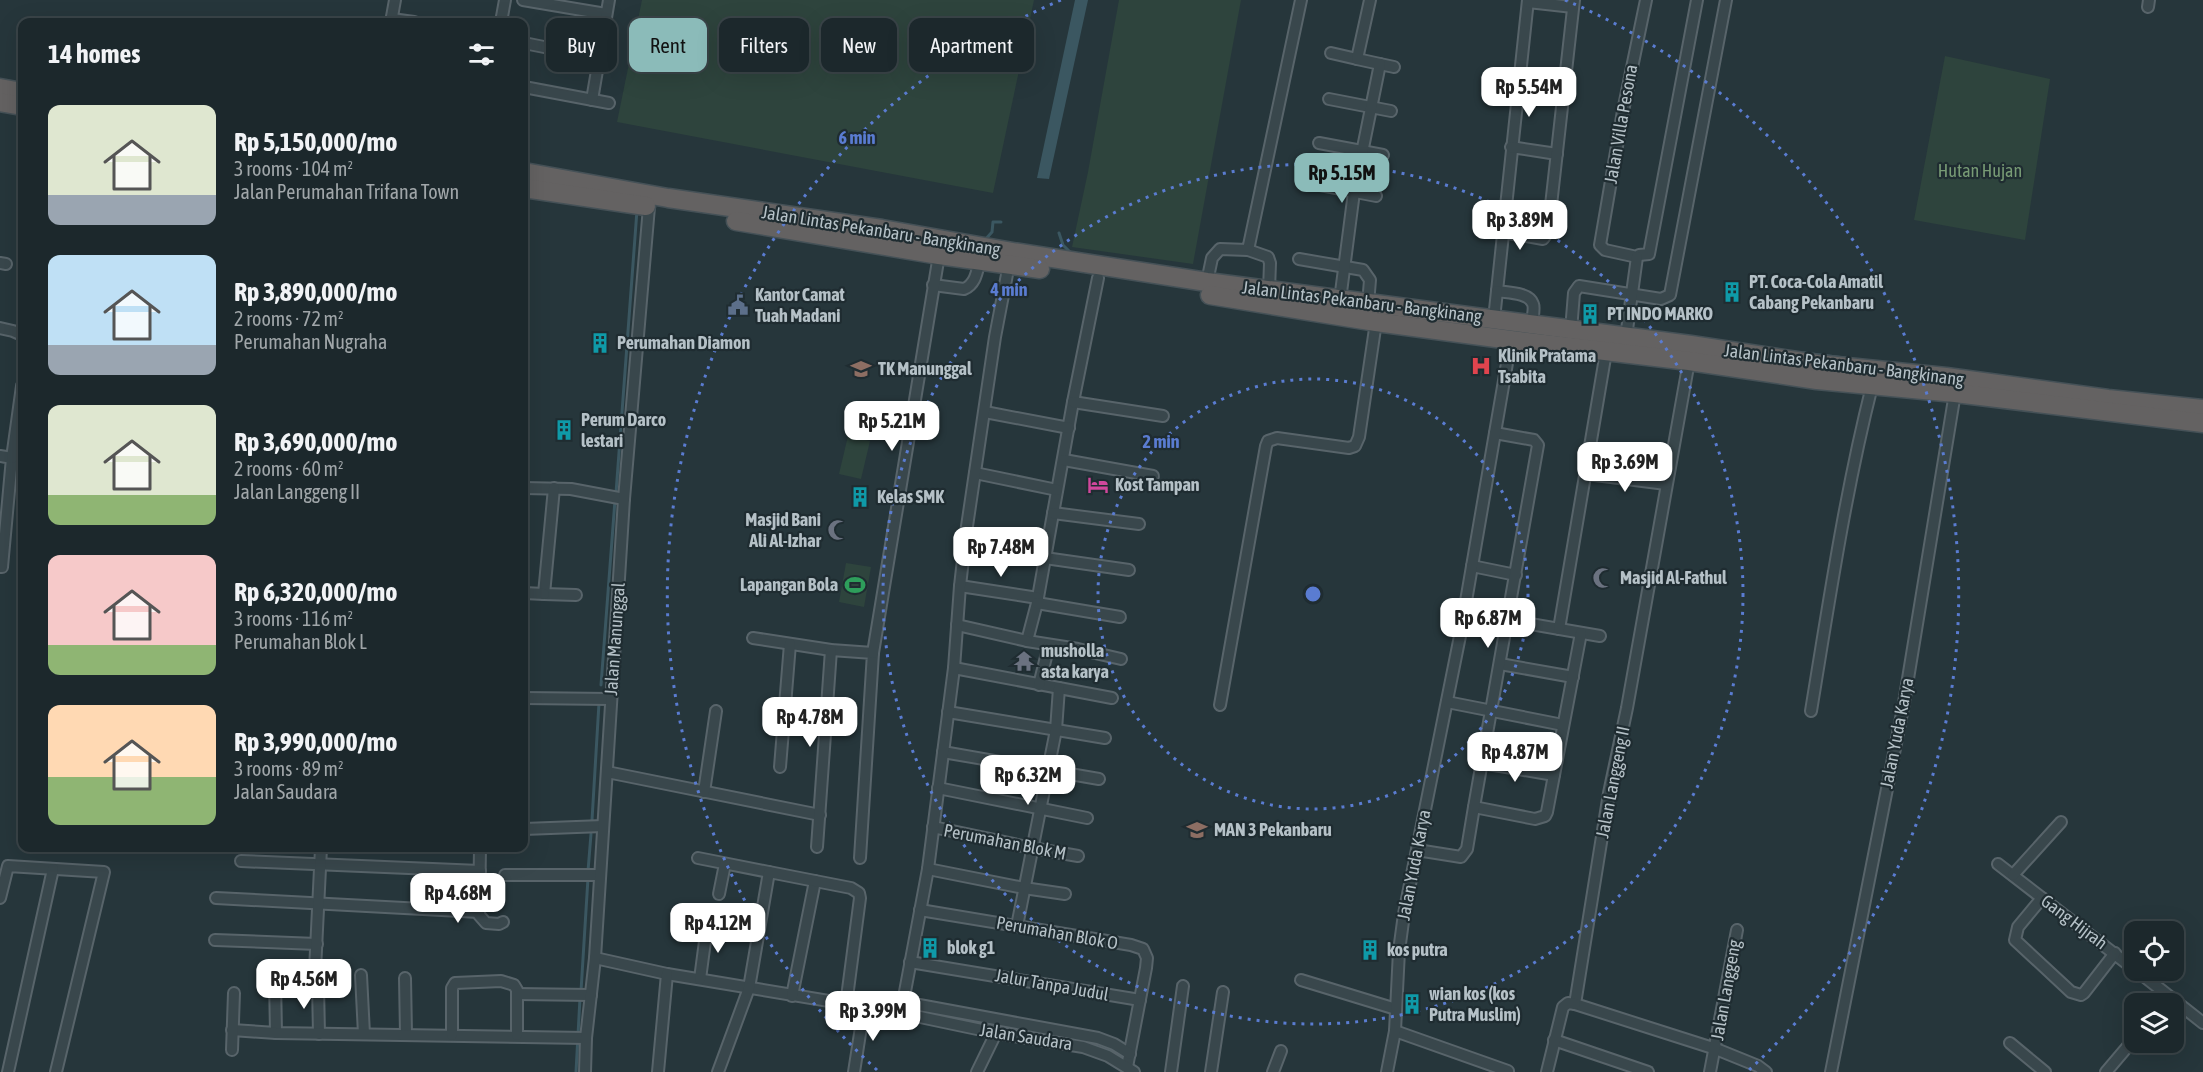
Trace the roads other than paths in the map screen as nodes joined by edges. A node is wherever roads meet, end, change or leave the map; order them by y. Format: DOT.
graph roads {
  1 [pos="395,0"];
  2 [pos="505,0"];
  3 [pos="522,0"];
  4 [pos="609,0"];
  5 [pos="1300,0"];
  6 [pos="1370,0"];
  7 [pos="1646,0"];
  8 [pos="1697,0"];
  9 [pos="1726,0"];
  10 [pos="1528,1"];
  11 [pos="1573,3"];
  12 [pos="606,14"];
  13 [pos="392,18"];
  14 [pos="502,18"];
  15 [pos="605,18"];
  16 [pos="528,44"];
  17 [pos="546,47"];
  18 [pos="1331,53"];
  19 [pos="1357,59"];
  20 [pos="1380,64"];
  21 [pos="1394,67"];
  22 [pos="597,72"];
  23 [pos="0,88"];
  24 [pos="528,88"];
  25 [pos="18,91"];
  26 [pos="1329,99"];
  27 [pos="592,100"];
  28 [pos="0,102"];
  29 [pos="609,104"];
  30 [pos="18,105"];
  31 [pos="1371,108"];
  32 [pos="1391,111"];
  33 [pos="1319,142"];
  34 [pos="1511,147"];
  35 [pos="1361,151"];
  36 [pos="1557,154"];
  37 [pos="1383,155"];
  38 [pos="528,173"];
  39 [pos="1314,184"];
  40 [pos="528,188"];
  41 [pos="1354,192"];
  42 [pos="1376,196"];
  43 [pos="655,202"];
  44 [pos="796,225"];
  45 [pos="1502,232"];
  46 [pos="1248,250"];
  47 [pos="939,255"];
  48 [pos="1637,257"];
  49 [pos="1299,259"];
  50 [pos="980,260"];
  51 [pos="1009,264"];
  52 [pos="1343,266"];
  53 [pos="1098,278"];
  54 [pos="1207,282"];
  55 [pos="933,285"];
  56 [pos="1269,290"];
  57 [pos="1497,291"];
  58 [pos="1630,294"];
  59 [pos="1340,300"];
  60 [pos="1368,304"];
  61 [pos="1494,320"];
  62 [pos="1376,322"];
  63 [pos="1532,324"];
  64 [pos="0,328"];
  65 [pos="1570,330"];
  66 [pos="18,333"];
  67 [pos="1626,337"];
  68 [pos="1511,340"];
  69 [pos="1606,352"];
  70 [pos="1689,361"];
  71 [pos="1817,372"];
  72 [pos="1872,386"];
  73 [pos="1955,393"];
  74 [pos="1073,402"];
  75 [pos="2203,410"];
  76 [pos="985,412"];
  77 [pos="18,415"];
  78 [pos="1164,416"];
  79 [pos="2203,423"];
  80 [pos="1069,428"];
  81 [pos="1495,433"];
  82 [pos="0,456"];
  83 [pos="12,458"];
  84 [pos="1064,460"];
  85 [pos="975,473"];
  86 [pos="1587,474"];
  87 [pos="1154,476"];
  88 [pos="1666,484"];
  89 [pos="528,488"];
  90 [pos="554,488"];
  91 [pos="1058,490"];
  92 [pos="624,499"];
  93 [pos="1053,513"];
  94 [pos="1139,524"];
  95 [pos="966,533"];
  96 [pos="1047,546"];
  97 [pos="1045,558"];
  98 [pos="1472,566"];
  99 [pos="1,570"];
  100 [pos="1129,570"];
  101 [pos="1516,575"];
  102 [pos="960,586"];
  103 [pos="528,593"];
  104 [pos="544,594"];
  105 [pos="576,595"];
  106 [pos="1037,601"];
  107 [pos="1120,617"];
  108 [pos="1508,620"];
  109 [pos="957,625"];
  110 [pos="1559,629"];
  111 [pos="1581,633"];
  112 [pos="1600,636"];
  113 [pos="753,638"];
  114 [pos="1027,641"];
  115 [pos="790,644"];
  116 [pos="1049,645"];
  117 [pos="831,651"];
  118 [pos="873,653"];
  119 [pos="1121,659"];
  120 [pos="1500,664"];
  121 [pos="954,668"];
  122 [pos="1573,677"];
  123 [pos="1039,685"];
  124 [pos="1059,688"];
  125 [pos="528,698"];
  126 [pos="1112,698"];
  127 [pos="610,699"];
  128 [pos="1447,702"];
  129 [pos="1220,705"];
  130 [pos="716,711"];
  131 [pos="1492,711"];
  132 [pos="1811,711"];
  133 [pos="948,712"];
  134 [pos="1563,725"];
  135 [pos="1056,730"];
  136 [pos="1104,738"];
  137 [pos="943,752"];
  138 [pos="1482,763"];
  139 [pos="780,767"];
  140 [pos="1048,770"];
  141 [pos="607,771"];
  142 [pos="1554,775"];
  143 [pos="1099,779"];
  144 [pos="938,788"];
  145 [pos="704,792"];
  146 [pos="1474,807"];
  147 [pos="1041,808"];
  148 [pos="820,815"];
  149 [pos="1087,818"];
  150 [pos="2061,822"];
  151 [pos="603,826"];
  152 [pos="933,827"];
  153 [pos="528,829"];
  154 [pos="818,847"];
  155 [pos="1032,848"];
  156 [pos="1417,850"];
  157 [pos="321,852"];
  158 [pos="480,852"];
  159 [pos="1077,856"];
  160 [pos="698,858"];
  161 [pos="860,858"];
  162 [pos="241,861"];
  163 [pos="725,864"];
  164 [pos="1998,864"];
  165 [pos="321,865"];
  166 [pos="53,869"];
  167 [pos="928,869"];
  168 [pos="480,872"];
  169 [pos="769,872"];
  170 [pos="506,875"];
  171 [pos="599,875"];
  172 [pos="2013,875"];
  173 [pos="815,881"];
  174 [pos="1024,888"];
  175 [pos="718,894"];
  176 [pos="1065,894"];
  177 [pos="0,898"];
  178 [pos="216,898"];
  179 [pos="2042,898"];
  180 [pos="317,904"];
  181 [pos="920,910"];
  182 [pos="479,912"];
  183 [pos="503,922"];
  184 [pos="707,926"];
  185 [pos="1017,926"];
  186 [pos="1737,930"];
  187 [pos="215,940"];
  188 [pos="317,944"];
  189 [pos="2115,953"];
  190 [pos="595,958"];
  191 [pos="2124,961"];
  192 [pos="910,962"];
  193 [pos="315,970"];
  194 [pos="667,974"];
  195 [pos="361,975"];
  196 [pos="405,978"];
  197 [pos="700,979"];
  198 [pos="275,980"];
  199 [pos="1301,980"];
  200 [pos="2147,981"];
  201 [pos="318,986"];
  202 [pos="1183,986"];
  203 [pos="749,988"];
  204 [pos="1223,992"];
  205 [pos="234,993"];
  206 [pos="2159,993"];
  207 [pos="517,994"];
  208 [pos="591,994"];
  209 [pos="792,996"];
  210 [pos="1140,1000"];
  211 [pos="1575,1004"];
  212 [pos="846,1005"];
  213 [pos="864,1008"];
  214 [pos="902,1008"];
  215 [pos="1396,1009"];
  216 [pos="2184,1011"];
  217 [pos="2203,1023"];
  218 [pos="1036,1026"];
  219 [pos="232,1030"];
  220 [pos="1395,1031"];
  221 [pos="276,1033"];
  222 [pos="996,1033"];
  223 [pos="319,1034"];
  224 [pos="364,1034"];
  225 [pos="406,1035"];
  226 [pos="452,1035"];
  227 [pos="517,1035"];
  228 [pos="586,1038"];
  229 [pos="1034,1040"];
  230 [pos="1554,1040"];
  231 [pos="2010,1043"];
  232 [pos="1716,1049"];
  233 [pos="232,1050"];
  234 [pos="1281,1051"];
  235 [pos="2124,1051"];
  236 [pos="1130,1054"];
  237 [pos="1130,1070"];
  238 [pos="1508,1071"];
  239 [pos="8,1072"];
  240 [pos="56,1072"];
  241 [pos="585,1072"];
  242 [pos="658,1072"];
  243 [pos="718,1072"];
  244 [pos="854,1072"];
  245 [pos="977,1072"];
  246 [pos="1171,1072"];
  247 [pos="1211,1072"];
  248 [pos="1274,1072"];
  249 [pos="1387,1072"];
  250 [pos="1547,1072"];
  251 [pos="1648,1072"];
  252 [pos="1710,1072"];
  253 [pos="1766,1072"];
  254 [pos="1831,1072"];
  255 [pos="2045,1072"];
  256 [pos="2106,1072"];
  1 -- 13 [label="street"];
  2 -- 14 [label="street"];
  3 -- 12 [label="street"];
  4 -- 12 [label="street"];
  5 -- 46 [label="street"];
  6 -- 19 [label="street"];
  7 -- 48 [label="street, Jalan Villa Pesona"];
  8 -- 48 [label="street"];
  9 -- 58 [label="street"];
  10 -- 11 [label="street"];
  10 -- 34 [label="street"];
  11 -- 36 [label="street"];
  12 -- 15 [label="street"];
  16 -- 17 [label="street"];
  18 -- 19 [label="street"];
  19 -- 20 [label="street"];
  20 -- 21 [label="street"];
  20 -- 31 [label="street"];
  22 -- 27 [label="street"];
  23 -- 25 [label="highway"];
  24 -- 27 [label="street"];
  26 -- 31 [label="street"];
  27 -- 29 [label="street"];
  28 -- 30 [label="highway"];
  31 -- 32 [label="street"];
  31 -- 35 [label="street"];
  33 -- 35 [label="street"];
  34 -- 36 [label="street"];
  34 -- 45 [label="street"];
  35 -- 37 [label="street"];
  35 -- 41 [label="street"];
  36 -- 45 [label="street"];
  38 -- 43 [label="highway, Jalan Lintas Pekanbaru - Bangkinang"];
  39 -- 41 [label="street"];
  40 -- 43 [label="highway, Jalan Lintas Pekanbaru - Bangkinang"];
  41 -- 42 [label="street"];
  41 -- 52 [label="street"];
  43 -- 44 [label="highway, Jalan Lintas Pekanbaru - Bangkinang"];
  43 -- 92 [label="street, Jalan Manunggal"];
  44 -- 47 [label="highway, Jalan Lintas Pekanbaru - Bangkinang"];
  44 -- 54 [label="highway, Jalan Lintas Pekanbaru - Bangkinang"];
  45 -- 57 [label="street"];
  46 -- 54 [label="street"];
  46 -- 56 [label="street"];
  47 -- 50 [label="highway, Jalan Lintas Pekanbaru - Bangkinang"];
  47 -- 55 [label="street"];
  48 -- 58 [label="street"];
  49 -- 52 [label="street"];
  50 -- 51 [label="highway, Jalan Lintas Pekanbaru - Bangkinang"];
  50 -- 55 [label="street"];
  51 -- 53 [label="highway, Jalan Lintas Pekanbaru - Bangkinang"];
  51 -- 76 [label="street"];
  52 -- 59 [label="street"];
  52 -- 60 [label="street"];
  53 -- 62 [label="highway, Jalan Lintas Pekanbaru - Bangkinang"];
  53 -- 74 [label="street"];
  54 -- 56 [label="highway, Jalan Lintas Pekanbaru - Bangkinang"];
  55 -- 118 [label="street"];
  56 -- 59 [label="highway, Jalan Lintas Pekanbaru - Bangkinang"];
  57 -- 61 [label="street"];
  57 -- 63 [label="street"];
  58 -- 65 [label="street"];
  58 -- 67 [label="street"];
  59 -- 60 [label="highway, Jalan Lintas Pekanbaru - Bangkinang"];
  60 -- 61 [label="highway, Jalan Lintas Pekanbaru - Bangkinang"];
  61 -- 63 [label="highway, Jalan Lintas Pekanbaru - Bangkinang"];
  62 -- 68 [label="highway, Jalan Lintas Pekanbaru - Bangkinang"];
  62 -- 129 [label="street"];
  63 -- 65 [label="highway, Jalan Lintas Pekanbaru - Bangkinang"];
  64 -- 66 [label="street"];
  65 -- 67 [label="highway, Jalan Lintas Pekanbaru - Bangkinang"];
  67 -- 71 [label="highway, Jalan Lintas Pekanbaru - Bangkinang"];
  68 -- 69 [label="highway, Jalan Lintas Pekanbaru - Bangkinang"];
  68 -- 81 [label="street, Jalan Yuda Karya"];
  69 -- 70 [label="highway, Jalan Lintas Pekanbaru - Bangkinang"];
  69 -- 86 [label="street"];
  70 -- 71 [label="highway, Jalan Lintas Pekanbaru - Bangkinang"];
  70 -- 88 [label="street, Jalan Langgeng II"];
  71 -- 72 [label="highway, Jalan Lintas Pekanbaru - Bangkinang"];
  71 -- 75 [label="highway, Jalan Lintas Pekanbaru - Bangkinang"];
  72 -- 73 [label="highway, Jalan Lintas Pekanbaru - Bangkinang"];
  72 -- 132 [label="street"];
  73 -- 79 [label="highway, Jalan Lintas Pekanbaru - Bangkinang"];
  73 -- 254 [label="street, Jalan Yuda Karya"];
  74 -- 78 [label="street"];
  74 -- 80 [label="street"];
  76 -- 80 [label="street"];
  76 -- 85 [label="street"];
  77 -- 83 [label="street"];
  80 -- 84 [label="street"];
  81 -- 98 [label="street, Jalan Yuda Karya"];
  81 -- 101 [label="street"];
  82 -- 83 [label="street"];
  83 -- 99 [label="street"];
  84 -- 87 [label="street"];
  84 -- 91 [label="street"];
  85 -- 91 [label="street"];
  85 -- 95 [label="street"];
  86 -- 88 [label="street"];
  86 -- 110 [label="street"];
  88 -- 211 [label="street, Jalan Langgeng II"];
  89 -- 90 [label="street"];
  90 -- 92 [label="street"];
  90 -- 104 [label="street"];
  91 -- 93 [label="street"];
  92 -- 127 [label="street, Jalan Manunggal"];
  93 -- 94 [label="street"];
  93 -- 96 [label="street"];
  95 -- 96 [label="street"];
  95 -- 102 [label="street"];
  96 -- 97 [label="street"];
  97 -- 100 [label="street"];
  97 -- 106 [label="street"];
  98 -- 101 [label="street"];
  98 -- 128 [label="street, Jalan Yuda Karya"];
  101 -- 108 [label="street"];
  102 -- 106 [label="street"];
  102 -- 109 [label="street"];
  103 -- 104 [label="street"];
  104 -- 105 [label="street"];
  106 -- 107 [label="street"];
  106 -- 114 [label="street"];
  108 -- 110 [label="street"];
  108 -- 120 [label="street"];
  109 -- 114 [label="street"];
  109 -- 121 [label="street"];
  110 -- 111 [label="street"];
  111 -- 112 [label="street"];
  111 -- 122 [label="street"];
  113 -- 115 [label="street"];
  114 -- 116 [label="street"];
  115 -- 117 [label="street"];
  115 -- 139 [label="street"];
  116 -- 119 [label="street"];
  116 -- 123 [label="street"];
  117 -- 118 [label="street"];
  117 -- 148 [label="street"];
  118 -- 161 [label="street"];
  120 -- 122 [label="street"];
  120 -- 131 [label="street"];
  121 -- 123 [label="street"];
  121 -- 133 [label="street"];
  122 -- 134 [label="street"];
  123 -- 124 [label="street"];
  124 -- 126 [label="street"];
  124 -- 135 [label="street"];
  125 -- 127 [label="street"];
  127 -- 141 [label="street, Jalan Manunggal"];
  128 -- 131 [label="street"];
  128 -- 156 [label="street, Jalan Yuda Karya"];
  130 -- 145 [label="street"];
  131 -- 134 [label="street"];
  131 -- 138 [label="street"];
  133 -- 135 [label="street"];
  133 -- 137 [label="street"];
  134 -- 142 [label="street"];
  135 -- 136 [label="street"];
  135 -- 140 [label="street"];
  137 -- 140 [label="street"];
  137 -- 144 [label="street"];
  138 -- 142 [label="street"];
  138 -- 146 [label="street"];
  140 -- 143 [label="street"];
  140 -- 147 [label="street"];
  141 -- 145 [label="street"];
  141 -- 151 [label="street, Jalan Manunggal"];
  142 -- 146 [label="street"];
  144 -- 147 [label="street"];
  144 -- 152 [label="street"];
  145 -- 148 [label="street"];
  146 -- 156 [label="street"];
  147 -- 149 [label="street"];
  147 -- 155 [label="street"];
  148 -- 154 [label="street"];
  150 -- 172 [label="street"];
  151 -- 153 [label="street"];
  151 -- 171 [label="street, Jalan Manunggal"];
  152 -- 155 [label="street, Perumahan Blok M"];
  152 -- 167 [label="street"];
  155 -- 159 [label="street, Perumahan Blok M"];
  155 -- 174 [label="street"];
  156 -- 215 [label="street, Jalan Yuda Karya"];
  157 -- 165 [label="street"];
  158 -- 168 [label="street"];
  160 -- 163 [label="street"];
  162 -- 165 [label="street"];
  163 -- 169 [label="street"];
  163 -- 175 [label="street"];
  164 -- 172 [label="street"];
  165 -- 168 [label="street"];
  165 -- 180 [label="street"];
  166 -- 177 [label="street"];
  166 -- 239 [label="street"];
  166 -- 240 [label="street"];
  167 -- 174 [label="street"];
  167 -- 181 [label="street"];
  168 -- 182 [label="street"];
  169 -- 173 [label="street"];
  169 -- 203 [label="street"];
  170 -- 171 [label="street"];
  171 -- 190 [label="street, Jalan Manunggal"];
  172 -- 179 [label="street, Gang Hijrah"];
  173 -- 209 [label="street"];
  173 -- 212 [label="street"];
  174 -- 176 [label="street"];
  174 -- 185 [label="street"];
  178 -- 180 [label="street"];
  179 -- 189 [label="street, Gang Hijrah"];
  179 -- 189 [label="street"];
  180 -- 182 [label="street"];
  180 -- 188 [label="street"];
  181 -- 185 [label="street, Perumahan Blok O"];
  181 -- 192 [label="street"];
  182 -- 183 [label="street"];
  184 -- 197 [label="street"];
  185 -- 210 [label="street, Perumahan Blok O"];
  186 -- 232 [label="street, Jalan Langgeng"];
  187 -- 188 [label="street"];
  188 -- 193 [label="street"];
  189 -- 191 [label="street, Gang Hijrah"];
  190 -- 194 [label="street, Jalan Saudara"];
  190 -- 208 [label="street, Jalan Manunggal"];
  192 -- 210 [label="street, Jalur Tanpa Judul"];
  192 -- 214 [label="street"];
  194 -- 197 [label="street, Jalan Saudara"];
  194 -- 242 [label="street"];
  195 -- 224 [label="street"];
  196 -- 225 [label="street"];
  197 -- 203 [label="street, Jalan Saudara"];
  198 -- 221 [label="street"];
  199 -- 215 [label="street"];
  200 -- 206 [label="street, Gang Hijrah"];
  201 -- 223 [label="street"];
  202 -- 246 [label="street"];
  203 -- 209 [label="street, Jalan Saudara"];
  203 -- 243 [label="street"];
  204 -- 247 [label="street"];
  205 -- 219 [label="street"];
  207 -- 208 [label="street"];
  207 -- 226 [label="street"];
  207 -- 227 [label="street"];
  208 -- 228 [label="street, Jalan Manunggal"];
  209 -- 212 [label="street, Jalan Saudara"];
  210 -- 236 [label="street"];
  211 -- 230 [label="street"];
  211 -- 232 [label="street"];
  212 -- 213 [label="street, Jalan Saudara"];
  213 -- 214 [label="street, Jalan Saudara"];
  213 -- 244 [label="street"];
  214 -- 218 [label="street"];
  214 -- 222 [label="street, Jalan Saudara"];
  215 -- 220 [label="street, Jalan Yuda Karya"];
  216 -- 217 [label="street, Gang Hijrah"];
  218 -- 229 [label="street"];
  218 -- 236 [label="street"];
  219 -- 221 [label="street"];
  219 -- 233 [label="street"];
  220 -- 238 [label="street"];
  220 -- 249 [label="street, Jalan Yuda Karya"];
  221 -- 223 [label="street"];
  222 -- 229 [label="street, Jalan Saudara"];
  222 -- 245 [label="street"];
  223 -- 224 [label="street"];
  224 -- 225 [label="street"];
  225 -- 226 [label="street"];
  226 -- 227 [label="street"];
  227 -- 228 [label="street"];
  228 -- 241 [label="street, Jalan Manunggal"];
  229 -- 237 [label="street, Jalan Saudara"];
  230 -- 250 [label="street"];
  230 -- 251 [label="street"];
  231 -- 255 [label="street"];
  232 -- 252 [label="street"];
  232 -- 253 [label="street"];
  234 -- 248 [label="street"];
  235 -- 256 [label="street"];
  236 -- 237 [label="street"];
}
